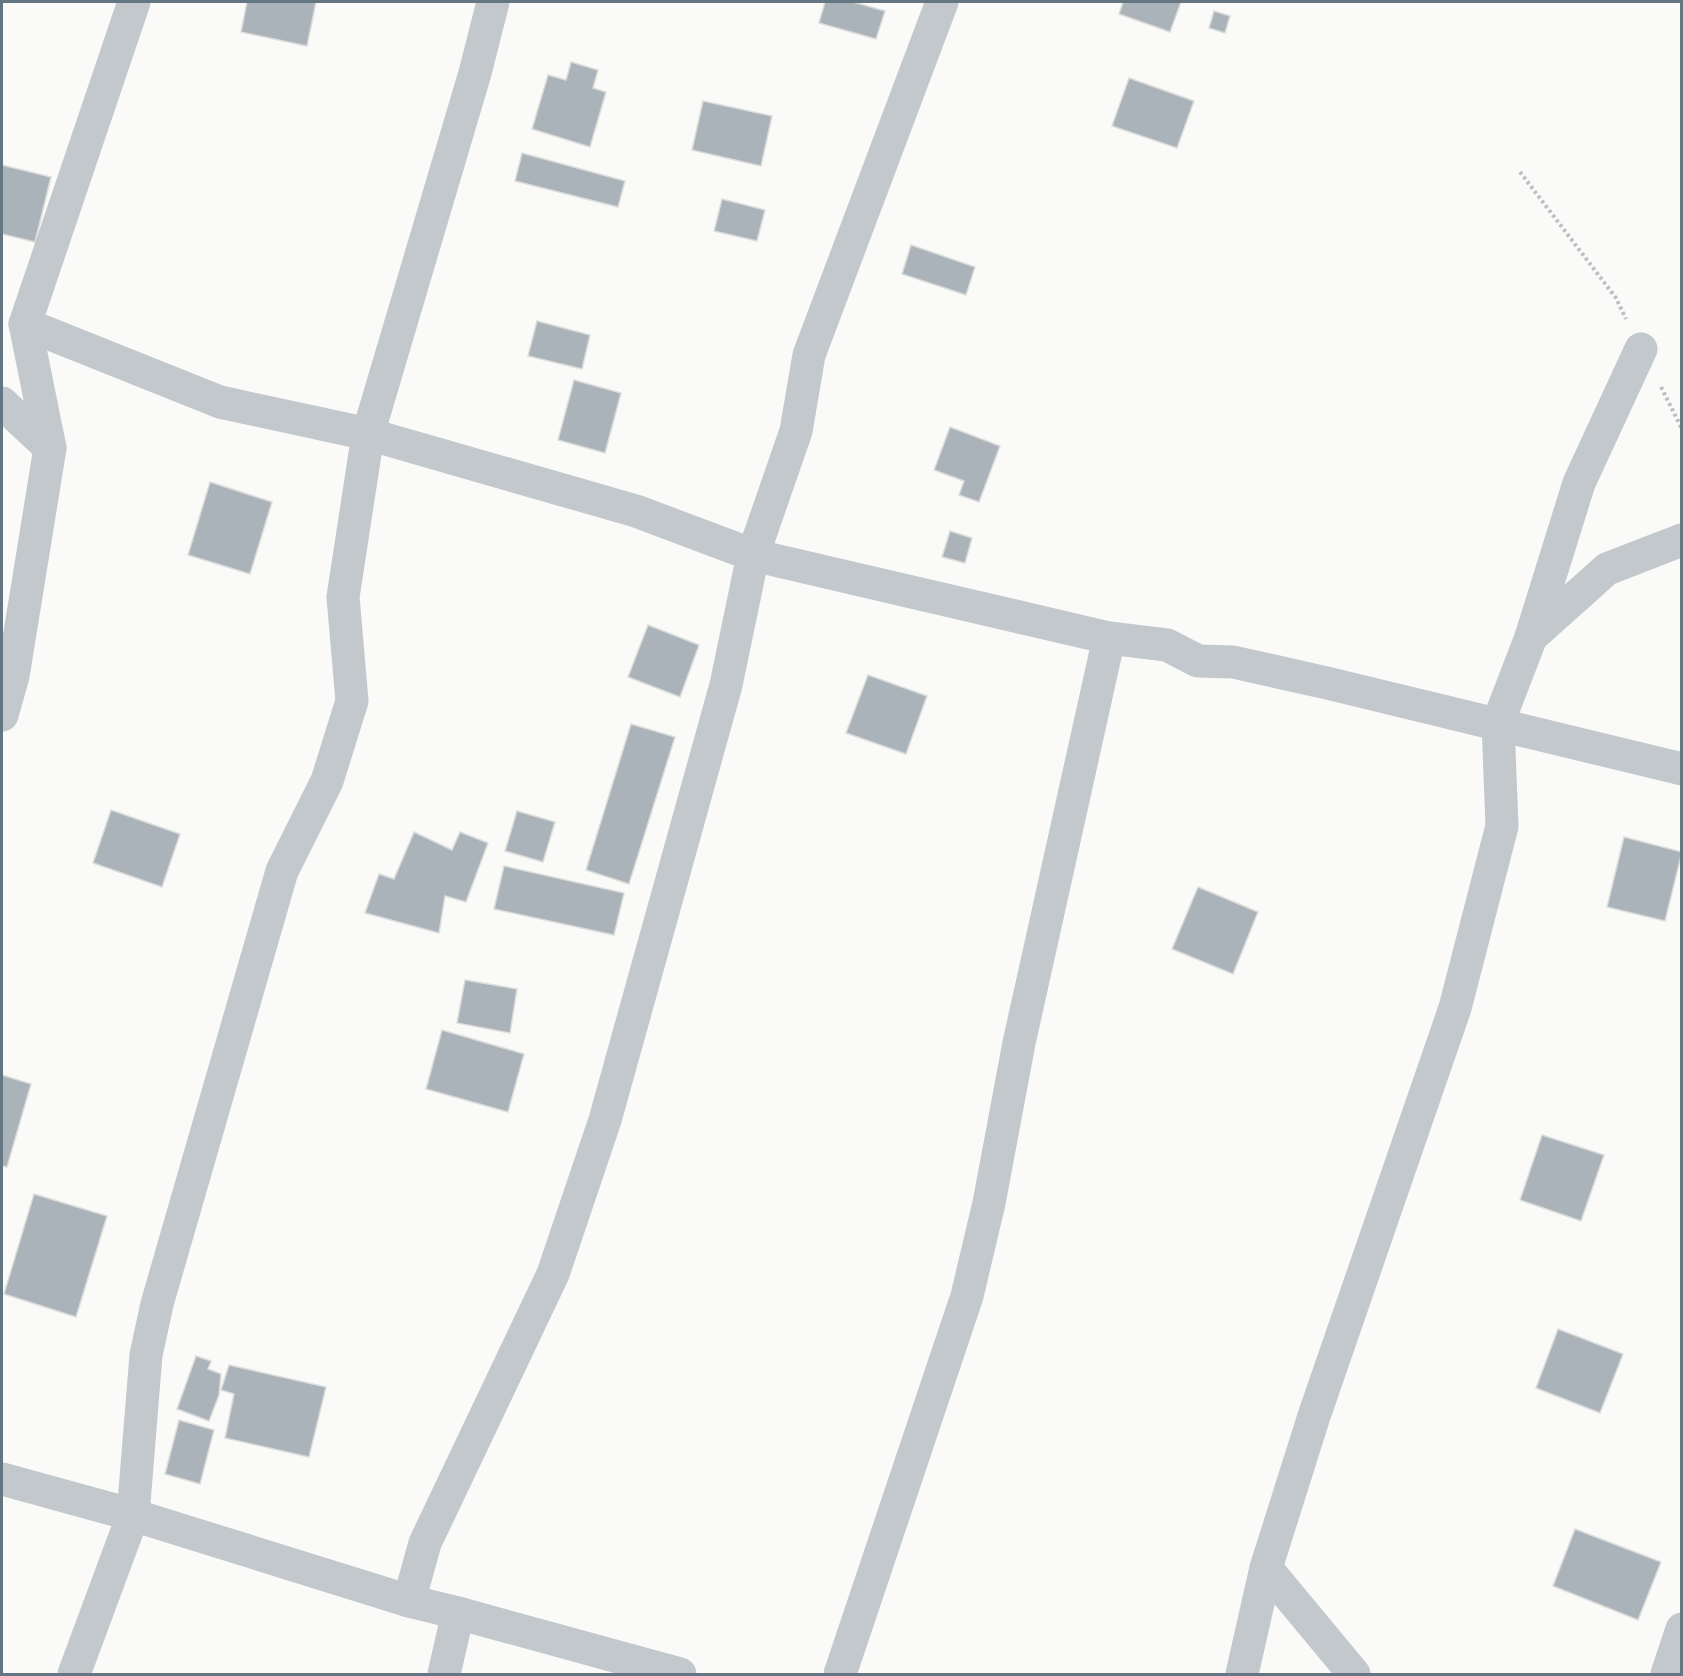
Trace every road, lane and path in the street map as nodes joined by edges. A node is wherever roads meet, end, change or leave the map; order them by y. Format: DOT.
graph roads {
  1 [pos="134,2"];
  2 [pos="493,2"];
  3 [pos="942,2"];
  4 [pos="1520,172"];
  5 [pos="25,324"];
  6 [pos="1641,349"];
  7 [pos="2,403"];
  8 [pos="1682,429"];
  9 [pos="368,434"];
  10 [pos="50,448"];
  11 [pos="1682,540"];
  12 [pos="753,555"];
  13 [pos="1531,637"];
  14 [pos="1109,638"];
  15 [pos="7,671"];
  16 [pos="2,715"];
  17 [pos="1498,723"];
  18 [pos="1682,769"];
  19 [pos="2,1479"];
  20 [pos="133,1515"];
  21 [pos="1266,1568"];
  22 [pos="409,1601"];
  23 [pos="458,1613"];
  24 [pos="1682,1629"];
  25 [pos="74,1674"];
  26 [pos="444,1674"];
  27 [pos="680,1674"];
  28 [pos="840,1674"];
  29 [pos="1242,1674"];
  30 [pos="1354,1674"];
  31 [pos="1667,1674"];
  1 -- 5 [label="street"];
  2 -- 9 [label="street"];
  3 -- 12 [label="street"];
  4 -- 6 [label="path"];
  5 -- 9 [label="street"];
  5 -- 10 [label="street"];
  6 -- 8 [label="path"];
  6 -- 13 [label="street"];
  7 -- 10 [label="street"];
  9 -- 12 [label="street"];
  9 -- 20 [label="street"];
  10 -- 15 [label="street"];
  11 -- 13 [label="street"];
  12 -- 14 [label="street"];
  12 -- 22 [label="street"];
  13 -- 17 [label="street"];
  14 -- 17 [label="street"];
  14 -- 28 [label="street"];
  15 -- 16 [label="street"];
  17 -- 18 [label="street"];
  17 -- 21 [label="street"];
  19 -- 20 [label="street"];
  20 -- 22 [label="street"];
  20 -- 25 [label="street"];
  21 -- 29 [label="street"];
  21 -- 30 [label="street"];
  22 -- 23 [label="street"];
  23 -- 26 [label="street"];
  23 -- 27 [label="street"];
  24 -- 31 [label="street"];
}
